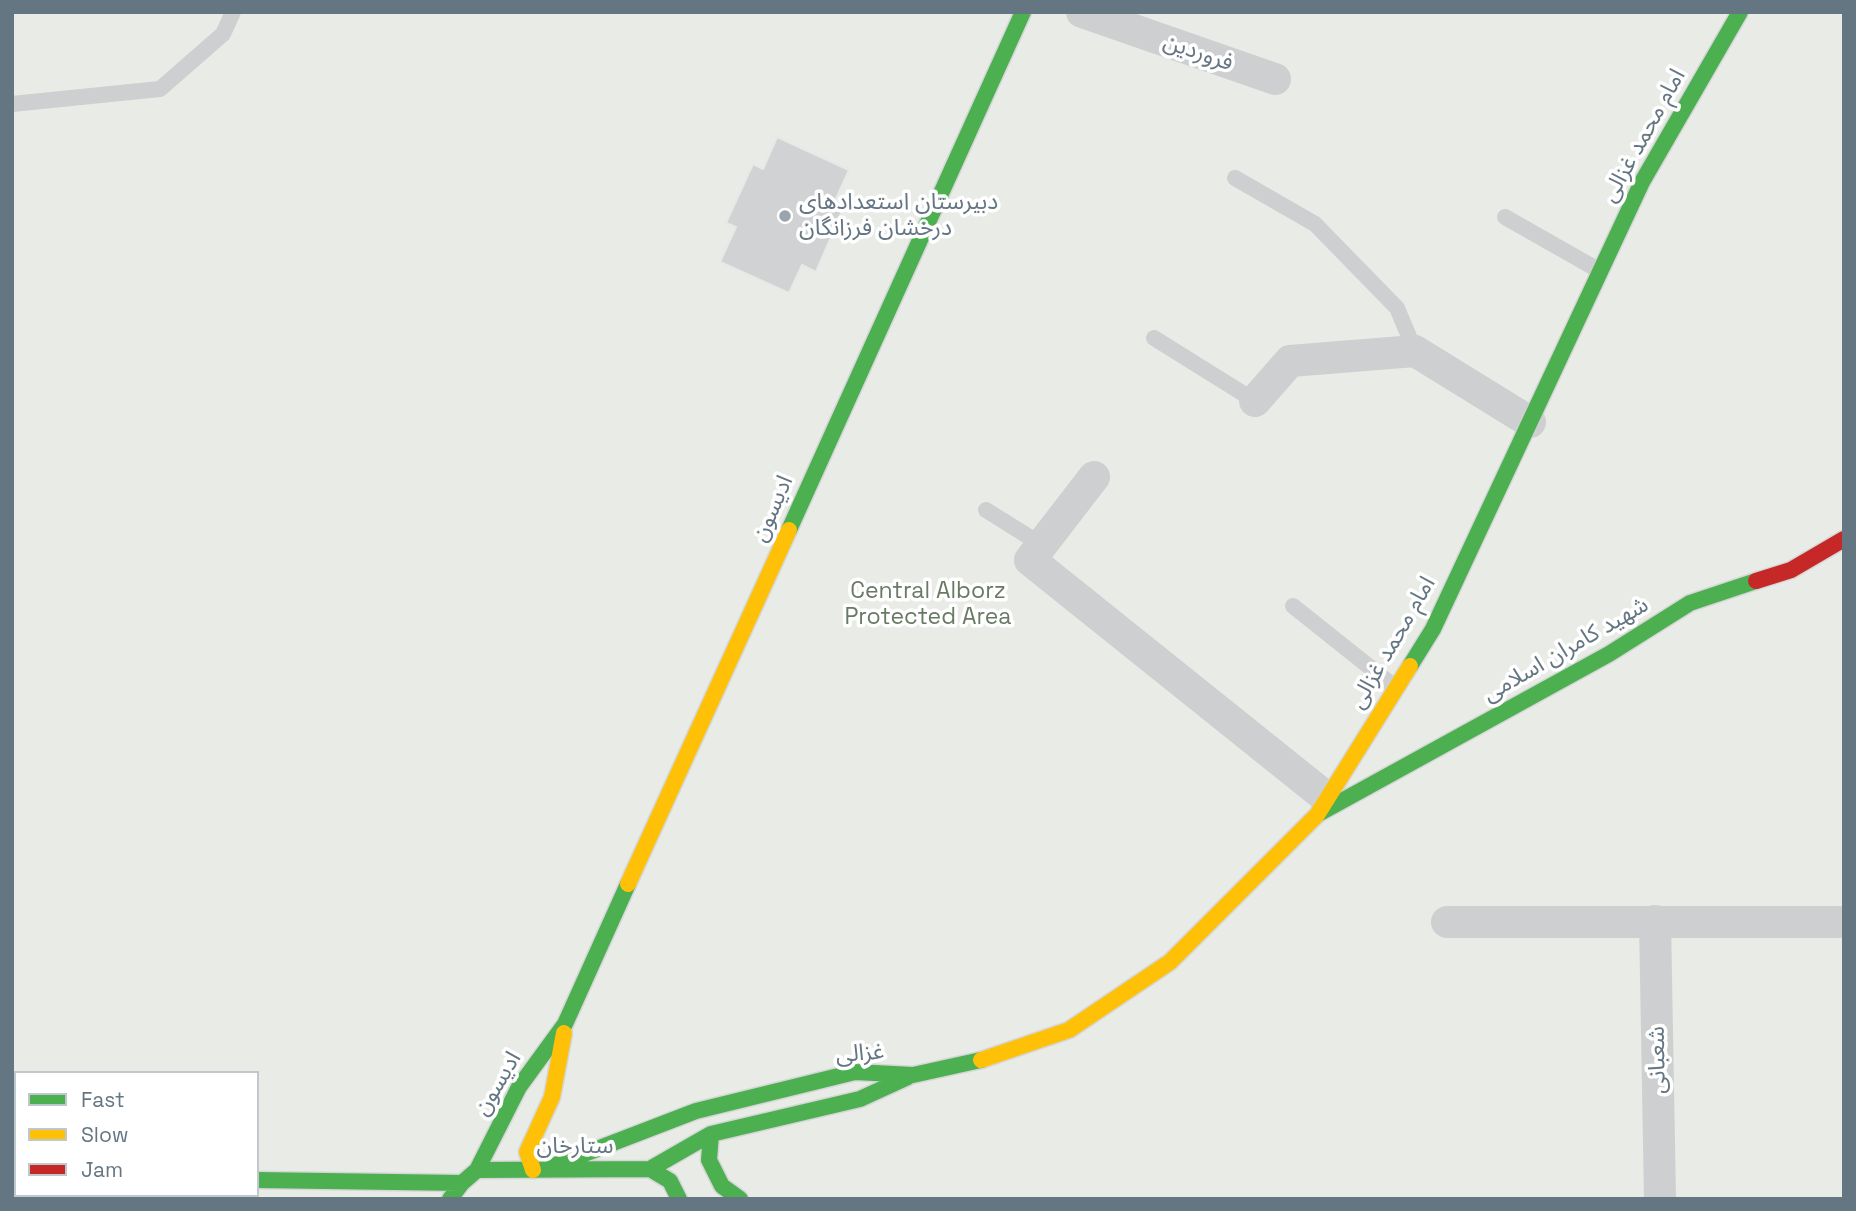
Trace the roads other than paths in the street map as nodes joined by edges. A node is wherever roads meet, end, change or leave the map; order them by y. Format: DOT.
graph roads {
  1 [pos="233,12"];
  2 [pos="1023,12"];
  3 [pos="1082,12"];
  4 [pos="1740,12"];
  5 [pos="1275,79"];
  6 [pos="12,104"];
  7 [pos="1235,178"];
  8 [pos="1505,217"];
  9 [pos="1600,271"];
  10 [pos="1154,338"];
  11 [pos="1415,351"];
  12 [pos="1255,401"];
  13 [pos="1530,422"];
  14 [pos="1094,477"];
  15 [pos="986,510"];
  16 [pos="1844,539"];
  17 [pos="1042,545"];
  18 [pos="1293,606"];
  19 [pos="1396,688"];
  20 [pos="1322,806"];
  21 [pos="1655,921"];
  22 [pos="1447,922"];
  23 [pos="1838,922"];
  24 [pos="565,1024"];
  25 [pos="913,1075"];
  26 [pos="711,1135"];
  27 [pos="650,1169"];
  28 [pos="539,1170"];
  29 [pos="477,1171"];
  30 [pos="259,1180"];
  31 [pos="670,1181"];
  32 [pos="462,1183"];
  33 [pos="450,1199"];
  34 [pos="679,1199"];
  35 [pos="729,1199"];
  36 [pos="740,1199"];
  37 [pos="1660,1199"];
  1 -- 6 [label="lane"];
  2 -- 24 [label="street, ادیسون"];
  3 -- 5 [label="street, فروردین"];
  4 -- 9 [label="street, امام محمد غزالی"];
  7 -- 11 [label="lane"];
  8 -- 9 [label="lane"];
  9 -- 13 [label="street, امام محمد غزالی"];
  10 -- 12 [label="lane"];
  11 -- 12 [label="street"];
  11 -- 13 [label="street"];
  13 -- 19 [label="street, امام محمد غزالی"];
  14 -- 17 [label="street"];
  15 -- 17 [label="lane"];
  16 -- 20 [label="street, شهید کامران اسلامی"];
  17 -- 20 [label="street"];
  18 -- 19 [label="lane"];
  19 -- 20 [label="street, امام محمد غزالی"];
  20 -- 25 [label="street, امام محمد غزالی"];
  21 -- 22 [label="street"];
  21 -- 23 [label="street"];
  21 -- 37 [label="street, شعبانی"];
  24 -- 28 [label="street, ادیسون"];
  24 -- 29 [label="street, ادیسون"];
  25 -- 26 [label="street, غزالی"];
  25 -- 28 [label="street, غزالی"];
  26 -- 27 [label="street, غزالی"];
  26 -- 36 [label="street"];
  27 -- 28 [label="street, ستارخان"];
  27 -- 31 [label="street"];
  28 -- 29 [label="street, ستارخان"];
  29 -- 32 [label="street"];
  30 -- 32 [label="street"];
  31 -- 34 [label="street"];
  31 -- 35 [label="street"];
  32 -- 33 [label="street"];
}
